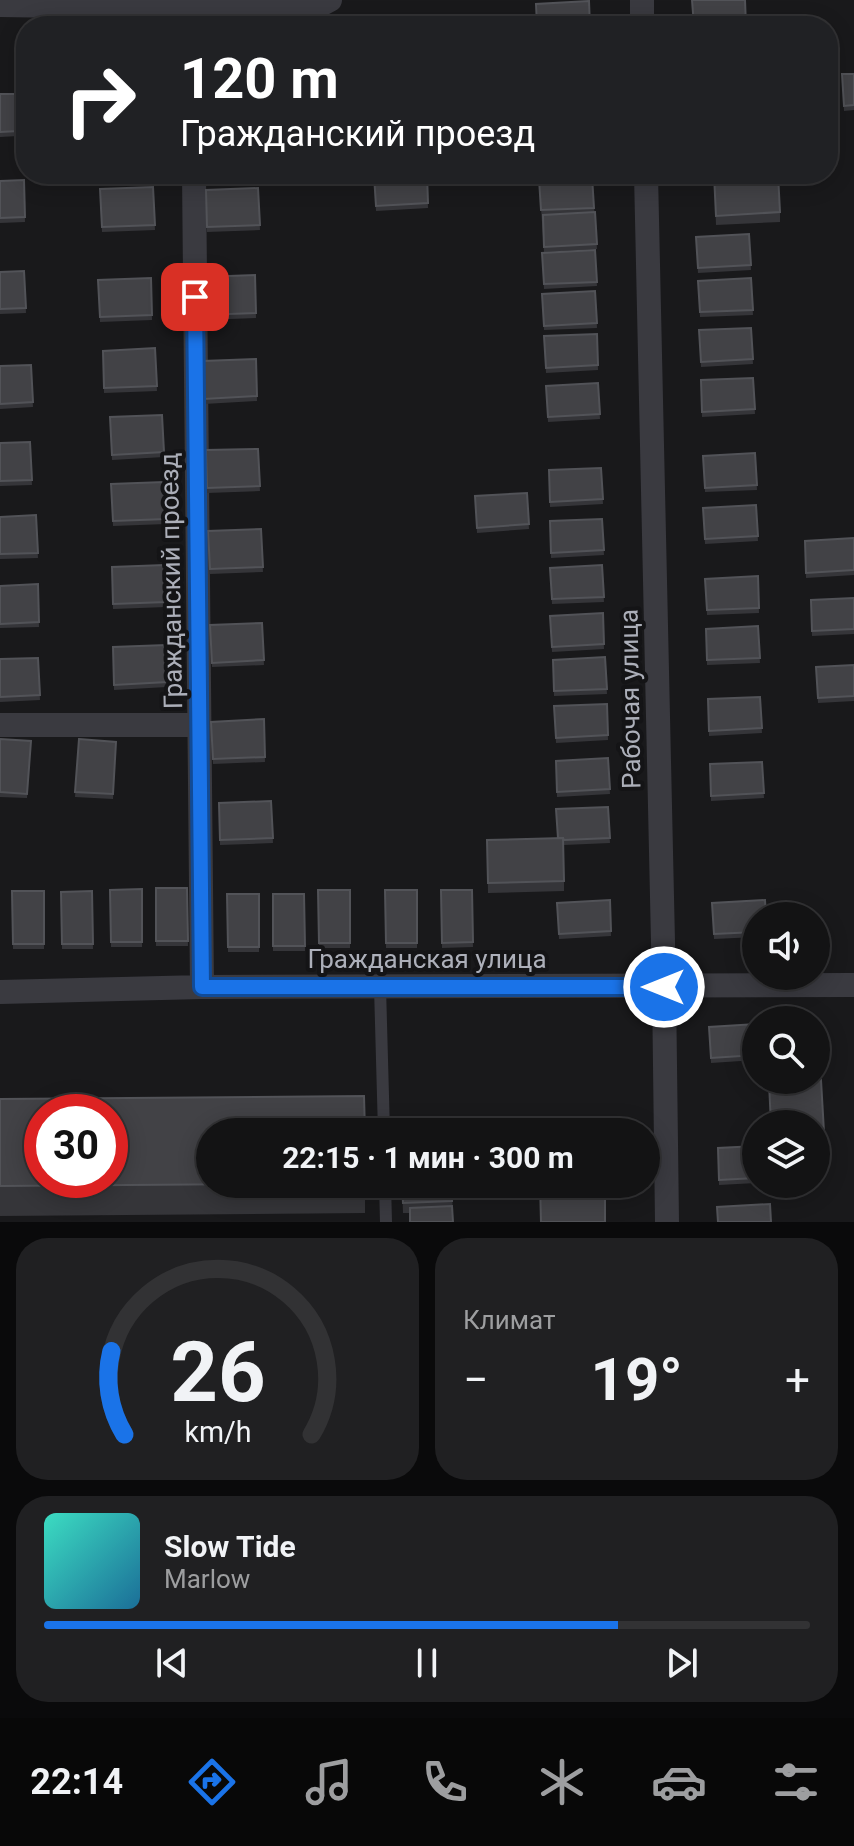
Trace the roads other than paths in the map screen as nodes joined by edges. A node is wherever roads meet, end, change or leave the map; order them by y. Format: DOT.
graph roads {
  1 [pos="330,0"];
  2 [pos="0,5"];
  3 [pos="176,16"];
  4 [pos="206,16"];
  5 [pos="194,184"];
  6 [pos="646,184"];
  7 [pos="0,725"];
  8 [pos="200,725"];
  9 [pos="854,985"];
  10 [pos="202,987"];
  11 [pos="380,987"];
  12 [pos="664,987"];
  13 [pos="0,992"];
  14 [pos="384,1118"];
  15 [pos="385,1198"];
  16 [pos="386,1222"];
  17 [pos="667,1222"];
  1 -- 4 [label="street"];
  2 -- 3 [label="street"];
  5 -- 8 [label="street, Гражданский проезд"];
  6 -- 12 [label="street, Рабочая улица"];
  7 -- 8 [label="street"];
  8 -- 10 [label="street, Гражданский проезд"];
  9 -- 12 [label="street, Гражданская улица"];
  10 -- 11 [label="street, Гражданская улица"];
  10 -- 13 [label="street, Гражданская улица"];
  11 -- 12 [label="street, Гражданская улица"];
  11 -- 14 [label="lane"];
  12 -- 17 [label="street, Рабочая улица"];
  15 -- 16 [label="lane"];
}
